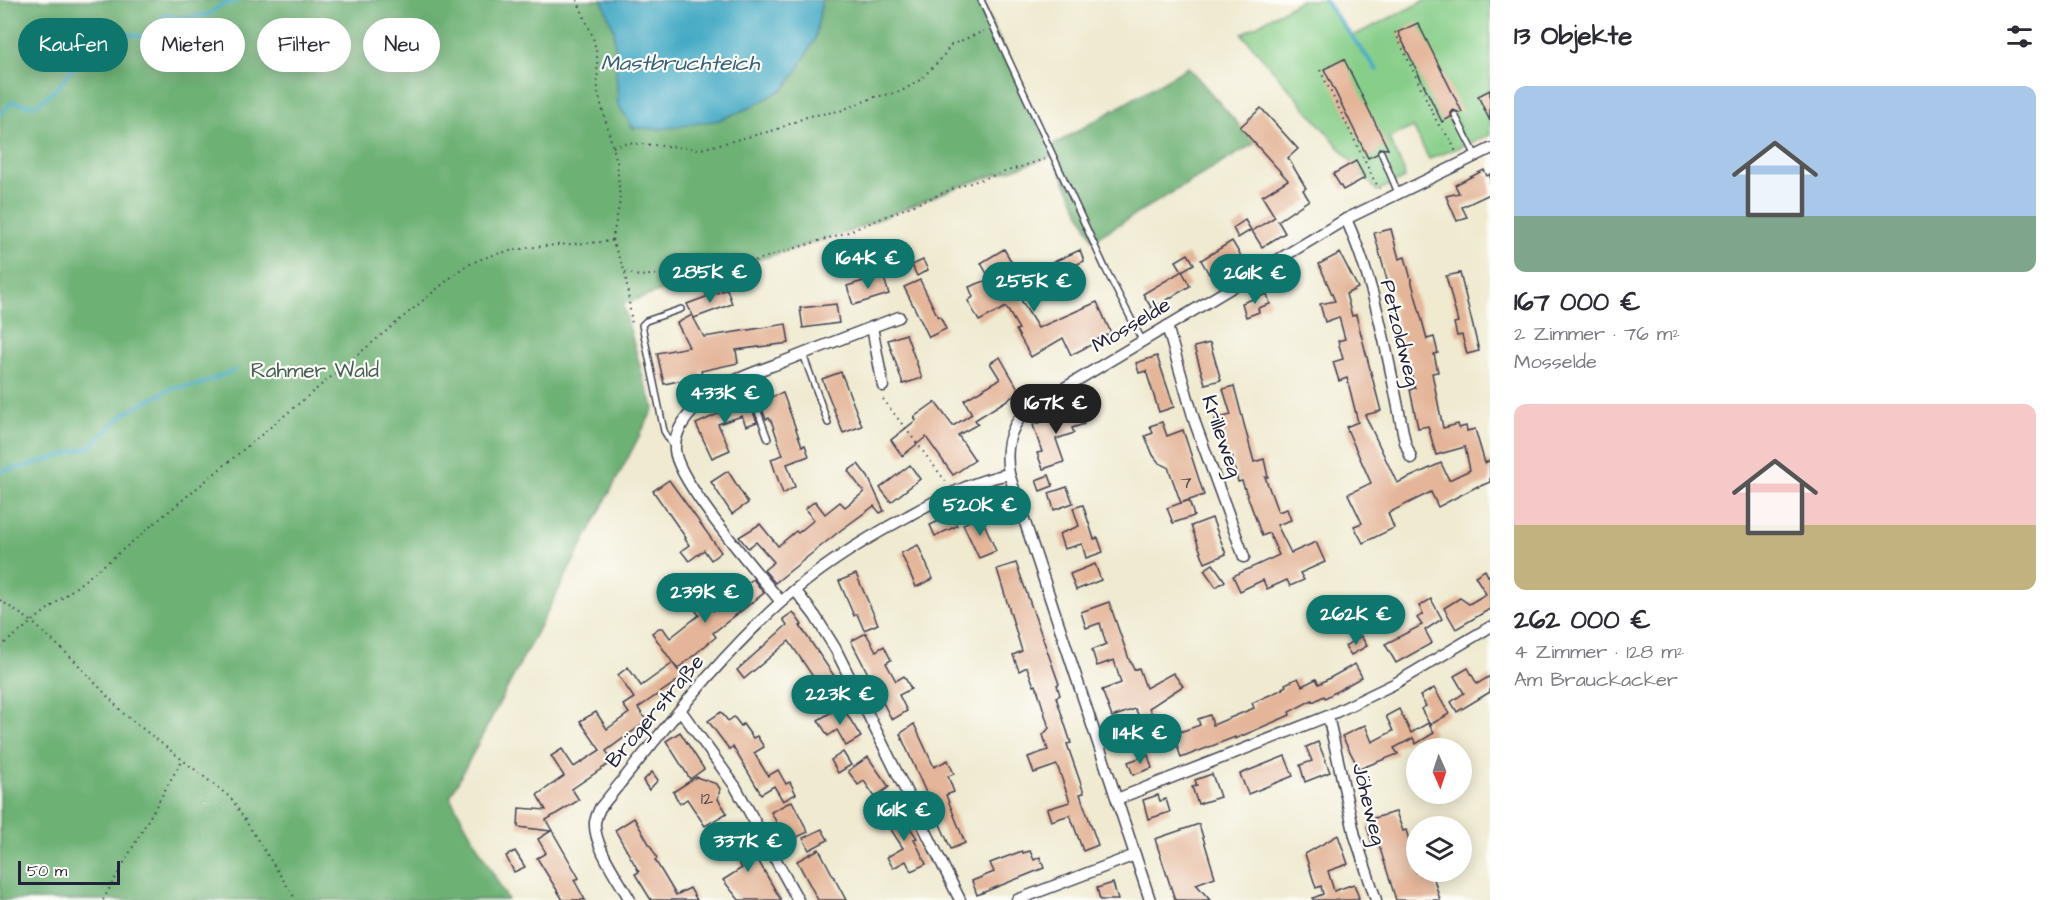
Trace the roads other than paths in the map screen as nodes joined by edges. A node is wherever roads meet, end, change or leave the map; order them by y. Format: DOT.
graph roads {
  1 [pos="981,0"];
  2 [pos="1455,115"];
  3 [pos="1490,149"];
  4 [pos="1381,152"];
  5 [pos="1476,156"];
  6 [pos="1398,192"];
  7 [pos="1346,219"];
  8 [pos="681,309"];
  9 [pos="899,317"];
  10 [pos="1167,326"];
  11 [pos="872,327"];
  12 [pos="1142,340"];
  13 [pos="802,354"];
  14 [pos="745,376"];
  15 [pos="884,386"];
  16 [pos="828,423"];
  17 [pos="768,439"];
  18 [pos="675,450"];
  19 [pos="1411,458"];
  20 [pos="1009,474"];
  21 [pos="1244,557"];
  22 [pos="795,590"];
  23 [pos="781,602"];
  24 [pos="1490,627"];
  25 [pos="681,711"];
  26 [pos="1328,716"];
  27 [pos="1117,799"];
  28 [pos="1135,855"];
  29 [pos="630,900"];
  30 [pos="798,900"];
  31 [pos="960,900"];
  32 [pos="1017,900"];
  33 [pos="1150,900"];
  34 [pos="1376,900"];
  1 -- 12 [label="lane"];
  2 -- 5 [label="lane"];
  3 -- 5 [label="street, Mosselde"];
  4 -- 6 [label="lane"];
  5 -- 6 [label="street, Mosselde"];
  6 -- 7 [label="street, Mosselde"];
  7 -- 10 [label="street, Mosselde"];
  7 -- 19 [label="street, Petzoldweg"];
  8 -- 18 [label="lane"];
  9 -- 11 [label="street"];
  10 -- 12 [label="street, Mosselde"];
  10 -- 21 [label="street, Krilleweg"];
  11 -- 13 [label="street"];
  11 -- 15 [label="street"];
  12 -- 20 [label="street, Mosselde"];
  13 -- 14 [label="street"];
  13 -- 16 [label="lane"];
  14 -- 17 [label="lane"];
  14 -- 18 [label="street"];
  18 -- 23 [label="street"];
  20 -- 22 [label="street, Brögerstraße"];
  20 -- 27 [label="street, Mosselde"];
  22 -- 23 [label="street, Brögerstraße"];
  22 -- 31 [label="street"];
  23 -- 25 [label="street, Brögerstraße"];
  24 -- 26 [label="street"];
  25 -- 29 [label="street, Brögerstraße"];
  25 -- 30 [label="street"];
  26 -- 27 [label="street"];
  26 -- 34 [label="street, Jöheweg"];
  27 -- 28 [label="street, Mosselde"];
  28 -- 32 [label="street"];
  28 -- 33 [label="street, Mosselde"];
}
